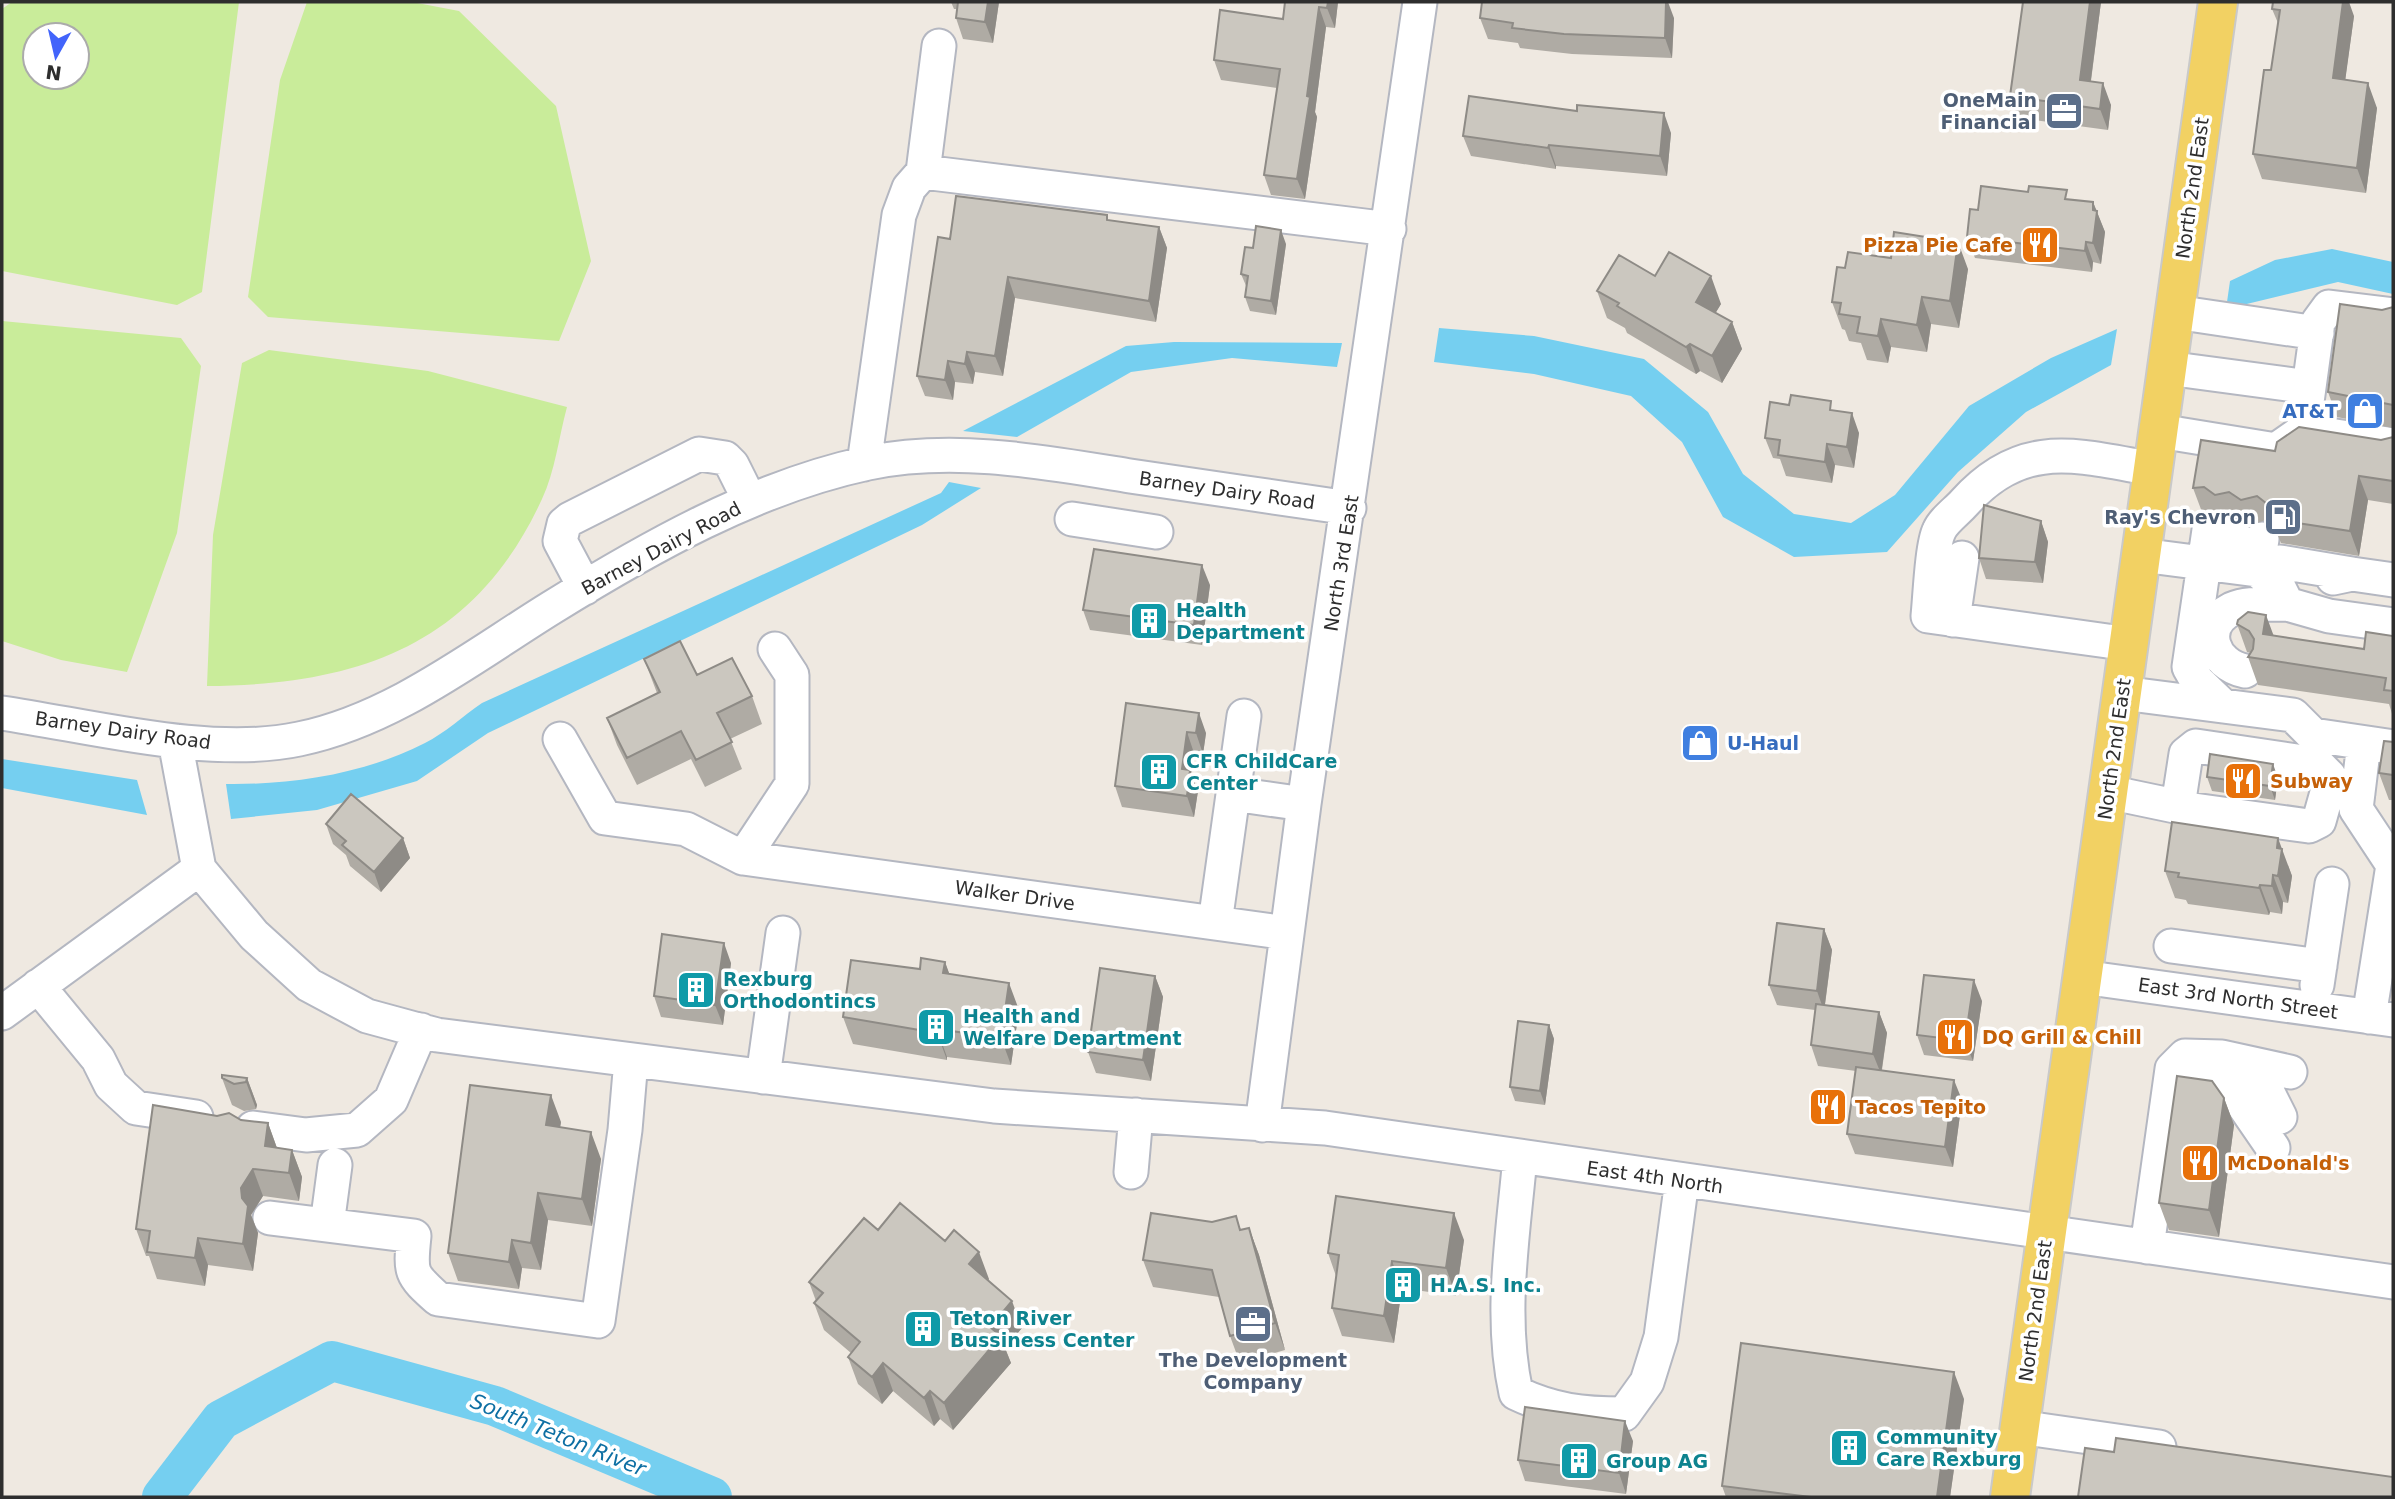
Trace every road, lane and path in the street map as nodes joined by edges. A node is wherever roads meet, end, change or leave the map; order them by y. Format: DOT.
graph roads {
  1 [pos="1420,2"];
  2 [pos="2218,2"];
  3 [pos="939,46"];
  4 [pos="923,172"];
  5 [pos="1389,229"];
  6 [pos="2175,312"];
  7 [pos="2393,315"];
  8 [pos="2316,333"];
  9 [pos="2167,368"];
  10 [pos="2309,387"];
  11 [pos="2158,431"];
  12 [pos="2303,431"];
  13 [pos="2393,445"];
  14 [pos="864,464"];
  15 [pos="2153,469"];
  16 [pos="1970,496"];
  17 [pos="750,501"];
  18 [pos="1349,508"];
  19 [pos="1072,519"];
  20 [pos="1156,532"];
  21 [pos="2141,555"];
  22 [pos="2245,562"];
  23 [pos="2393,580"];
  24 [pos="585,588"];
  25 [pos="1953,620"];
  26 [pos="2393,625"];
  27 [pos="2129,645"];
  28 [pos="775,649"];
  29 [pos="2245,671"];
  30 [pos="2122,693"];
  31 [pos="2223,706"];
  32 [pos="2,713"];
  33 [pos="1244,716"];
  34 [pos="560,739"];
  35 [pos="2384,740"];
  36 [pos="175,741"];
  37 [pos="2343,791"];
  38 [pos="2108,792"];
  39 [pos="1233,794"];
  40 [pos="1304,804"];
  41 [pos="2179,806"];
  42 [pos="743,858"];
  43 [pos="199,869"];
  44 [pos="2332,884"];
  45 [pos="1215,923"];
  46 [pos="783,933"];
  47 [pos="1287,933"];
  48 [pos="2171,946"];
  49 [pos="2320,966"];
  50 [pos="2082,977"];
  51 [pos="38,986"];
  52 [pos="2314,1008"];
  53 [pos="2,1013"];
  54 [pos="2381,1018"];
  55 [pos="421,1030"];
  56 [pos="631,1060"];
  57 [pos="2290,1072"];
  58 [pos="763,1077"];
  59 [pos="1136,1115"];
  60 [pos="1262,1125"];
  61 [pos="2276,1133"];
  62 [pos="1520,1157"];
  63 [pos="335,1165"];
  64 [pos="1131,1172"];
  65 [pos="1682,1181"];
  66 [pos="270,1218"];
  67 [pos="327,1225"];
  68 [pos="2046,1232"];
  69 [pos="2153,1247"];
  70 [pos="2393,1282"];
  71 [pos="2019,1427"];
  72 [pos="2187,1451"];
  73 [pos="2010,1497"];
  1 -- 5 [label="street, North 3rd East"];
  2 -- 6 [label="main road, North 2nd East"];
  3 -- 4 [label="street"];
  4 -- 5 [label="street"];
  4 -- 14 [label="street"];
  5 -- 18 [label="street, North 3rd East"];
  6 -- 8 [label="street"];
  6 -- 9 [label="main road, North 2nd East"];
  7 -- 8 [label="street"];
  8 -- 10 [label="street"];
  9 -- 10 [label="street"];
  9 -- 11 [label="main road, North 2nd East"];
  10 -- 12 [label="street"];
  11 -- 12 [label="street"];
  11 -- 15 [label="main road, North 2nd East"];
  12 -- 13 [label="street"];
  14 -- 17 [label="street, Barney Dairy Road"];
  14 -- 18 [label="street, Barney Dairy Road"];
  15 -- 16 [label="street"];
  15 -- 21 [label="main road, North 2nd East"];
  16 -- 25 [label="street"];
  16 -- 25 [label="street"];
  17 -- 24 [label="street, Barney Dairy Road"];
  17 -- 24 [label="street"];
  18 -- 40 [label="street, North 3rd East"];
  19 -- 20 [label="street"];
  21 -- 22 [label="street"];
  21 -- 27 [label="main road, North 2nd East"];
  22 -- 23 [label="street"];
  22 -- 26 [label="street"];
  22 -- 29 [label="street"];
  22 -- 31 [label="street"];
  24 -- 36 [label="street, Barney Dairy Road"];
  25 -- 27 [label="street"];
  27 -- 30 [label="main road, North 2nd East"];
  28 -- 42 [label="street"];
  30 -- 31 [label="street"];
  30 -- 38 [label="main road, North 2nd East"];
  31 -- 35 [label="street"];
  32 -- 36 [label="street, Barney Dairy Road"];
  33 -- 39 [label="street"];
  34 -- 42 [label="street, Walker Drive"];
  35 -- 37 [label="street"];
  36 -- 43 [label="street"];
  37 -- 41 [label="street"];
  37 -- 41 [label="street"];
  37 -- 54 [label="street"];
  38 -- 41 [label="street"];
  38 -- 50 [label="main road, North 2nd East"];
  39 -- 40 [label="street"];
  39 -- 45 [label="street"];
  40 -- 47 [label="street, North 3rd East"];
  42 -- 45 [label="street, Walker Drive"];
  43 -- 51 [label="street"];
  43 -- 55 [label="street, East 4th North"];
  44 -- 49 [label="street"];
  45 -- 47 [label="street, Walker Drive"];
  46 -- 58 [label="street"];
  47 -- 60 [label="street, North 3rd East"];
  48 -- 49 [label="street"];
  49 -- 52 [label="street"];
  50 -- 52 [label="street, East 3rd North Street"];
  50 -- 68 [label="main road, North 2nd East"];
  51 -- 53 [label="street"];
  51 -- 55 [label="street"];
  52 -- 54 [label="street, East 3rd North Street"];
  55 -- 56 [label="street, East 4th North"];
  56 -- 58 [label="street, East 4th North"];
  56 -- 67 [label="street"];
  57 -- 69 [label="street"];
  58 -- 59 [label="street, East 4th North"];
  59 -- 60 [label="street, East 4th North"];
  59 -- 64 [label="street"];
  60 -- 62 [label="street, East 4th North"];
  61 -- 69 [label="street"];
  62 -- 65 [label="street, East 4th North"];
  62 -- 65 [label="street"];
  63 -- 67 [label="street"];
  65 -- 68 [label="street, East 4th North"];
  66 -- 67 [label="street"];
  68 -- 69 [label="street, East 4th North"];
  68 -- 71 [label="main road, North 2nd East"];
  69 -- 70 [label="street, East 4th North"];
  71 -- 72 [label="street"];
  71 -- 73 [label="main road, North 2nd East"];
}
